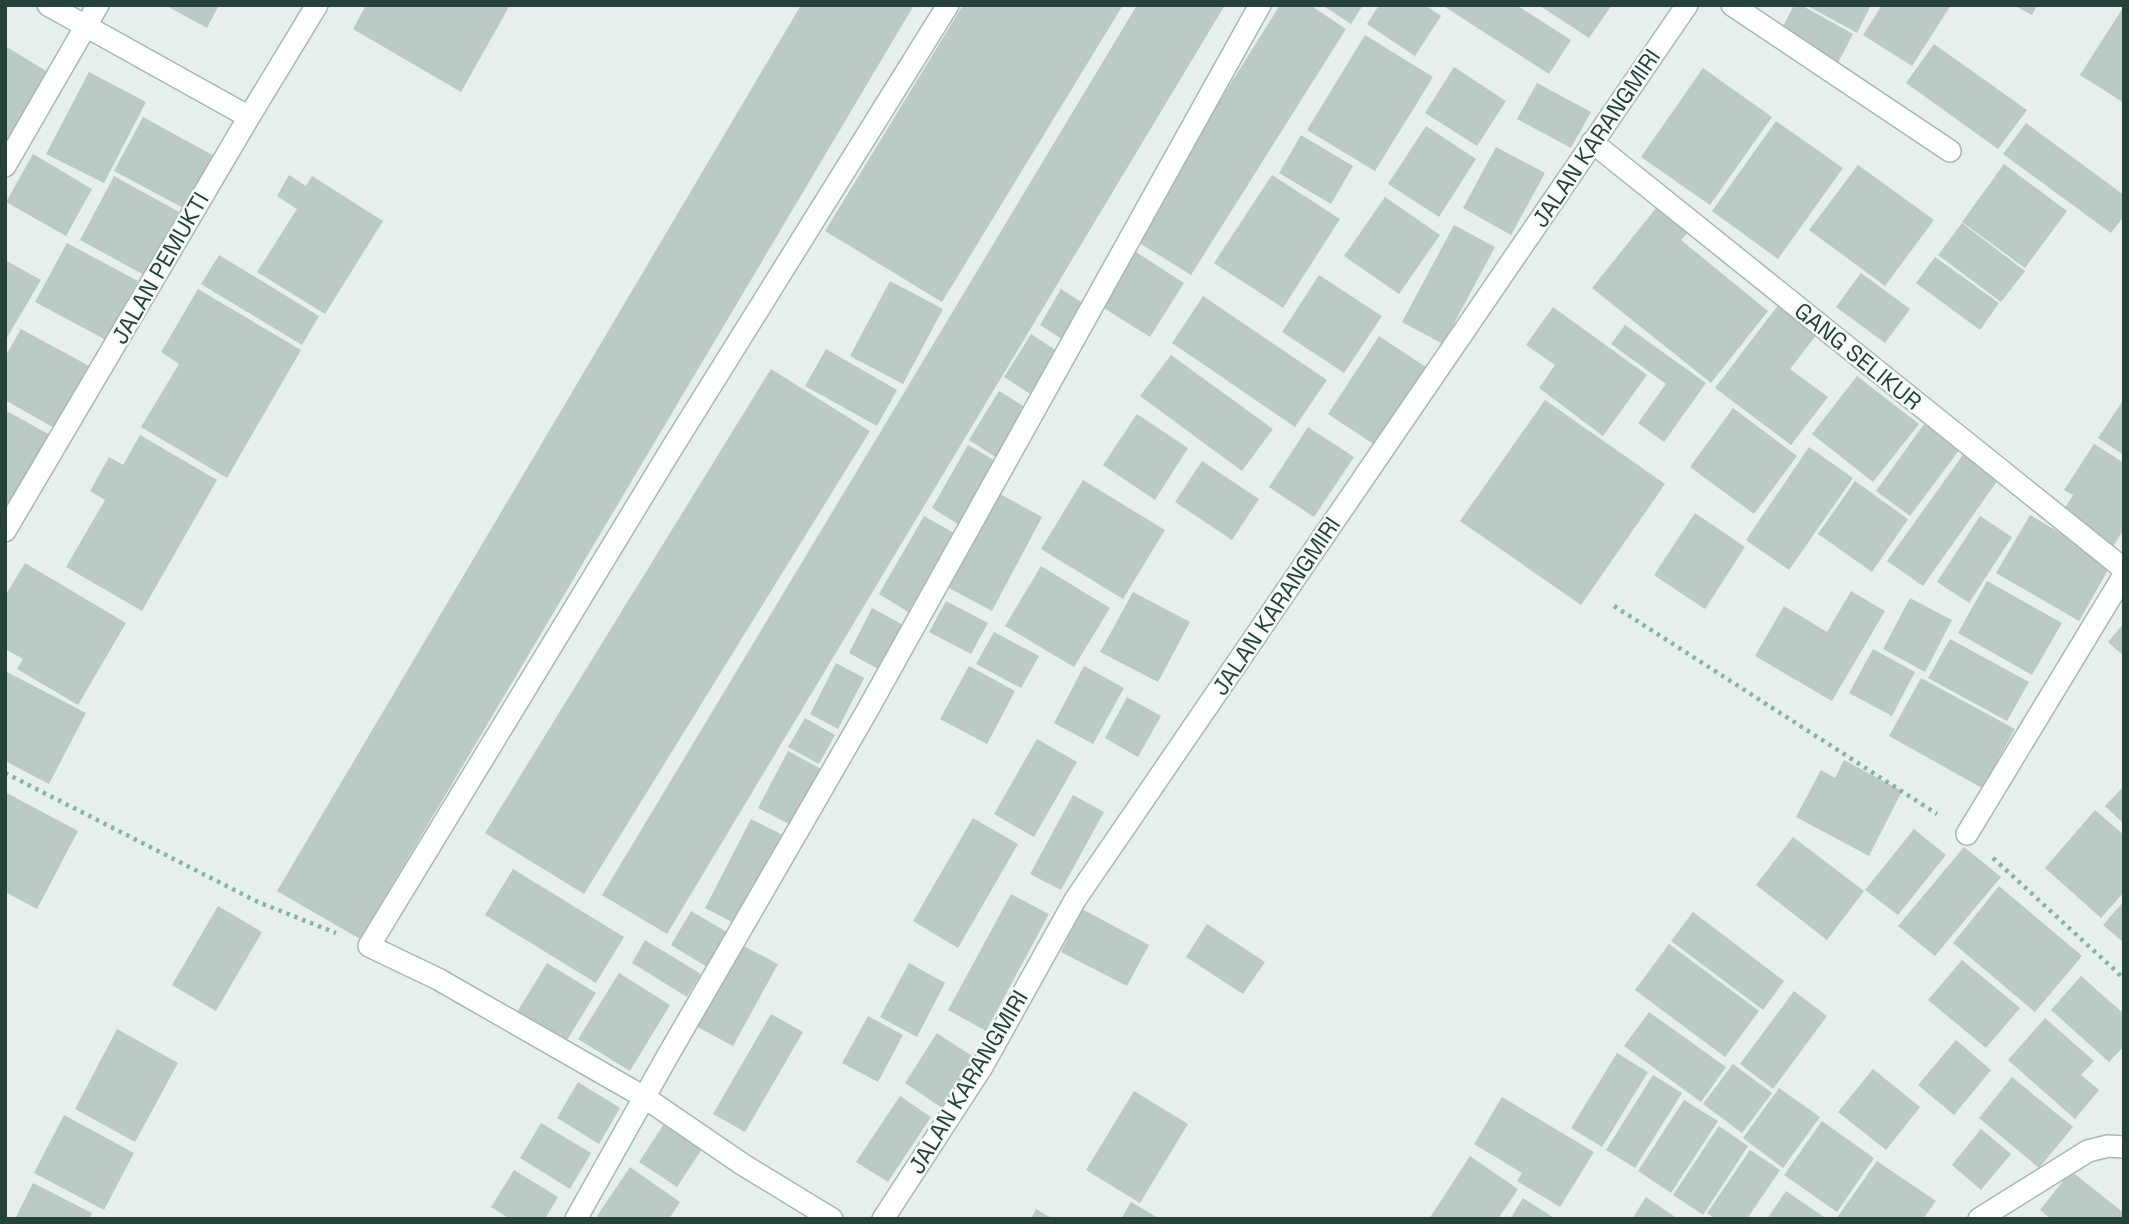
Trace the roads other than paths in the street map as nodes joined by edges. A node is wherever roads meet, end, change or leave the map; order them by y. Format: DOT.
graph roads {
  1 [pos="47,5"];
  2 [pos="98,5"];
  3 [pos="317,5"];
  4 [pos="948,5"];
  5 [pos="1260,5"];
  6 [pos="1687,5"];
  7 [pos="1732,5"];
  8 [pos="86,27"];
  9 [pos="248,117"];
  10 [pos="1592,142"];
  11 [pos="1950,151"];
  12 [pos="5,166"];
  13 [pos="5,531"];
  14 [pos="2124,569"];
  15 [pos="2124,575"];
  16 [pos="1968,834"];
  17 [pos="644,1097"];
  18 [pos="2124,1147"];
  19 [pos="576,1219"];
  20 [pos="832,1219"];
  21 [pos="883,1219"];
  22 [pos="1979,1219"];
  1 -- 8 [label="street"];
  2 -- 8 [label="street"];
  3 -- 9 [label="street, JALAN PEMUKTI"];
  4 -- 17 [label="street"];
  5 -- 17 [label="street"];
  6 -- 10 [label="street, JALAN KARANGMIRI"];
  7 -- 11 [label="street"];
  8 -- 9 [label="street"];
  8 -- 12 [label="street"];
  9 -- 13 [label="street, JALAN PEMUKTI"];
  10 -- 14 [label="street, GANG SELIKUR"];
  10 -- 21 [label="street, JALAN KARANGMIRI"];
  15 -- 16 [label="street"];
  17 -- 19 [label="street"];
  17 -- 20 [label="street"];
  18 -- 22 [label="street"];
}
